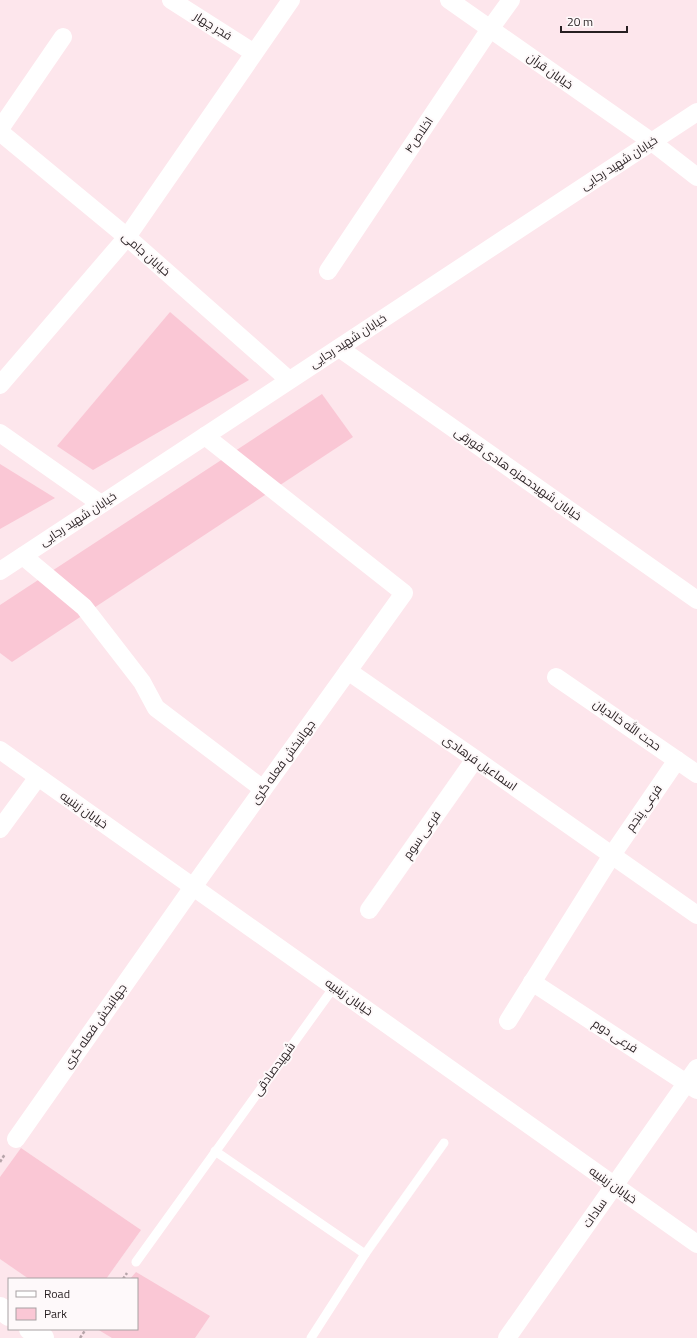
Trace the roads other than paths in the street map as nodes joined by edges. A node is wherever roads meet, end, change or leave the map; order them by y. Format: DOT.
graph roads {
  1 [pos="171,0"];
  2 [pos="291,0"];
  3 [pos="449,0"];
  4 [pos="511,0"];
  5 [pos="490,29"];
  6 [pos="63,37"];
  7 [pos="254,53"];
  8 [pos="697,112"];
  9 [pos="0,129"];
  10 [pos="0,132"];
  11 [pos="652,142"];
  12 [pos="697,177"];
  13 [pos="127,237"];
  14 [pos="328,271"];
  15 [pos="339,348"];
  16 [pos="289,380"];
  17 [pos="0,385"];
  18 [pos="0,433"];
  19 [pos="205,436"];
  20 [pos="100,504"];
  21 [pos="23,556"];
  22 [pos="0,571"];
  23 [pos="697,600"];
  24 [pos="348,671"];
  25 [pos="556,677"];
  26 [pos="0,750"];
  27 [pos="475,759"];
  28 [pos="677,760"];
  29 [pos="697,774"];
  30 [pos="38,777"];
  31 [pos="263,789"];
  32 [pos="0,829"];
  33 [pos="612,855"];
  34 [pos="193,887"];
  35 [pos="369,910"];
  36 [pos="697,915"];
  37 [pos="532,982"];
  38 [pos="334,987"];
  39 [pos="508,1021"];
  40 [pos="697,1068"];
  41 [pos="692,1086"];
  42 [pos="16,1139"];
  43 [pos="444,1143"];
  44 [pos="215,1151"];
  45 [pos="614,1185"];
  46 [pos="697,1244"];
  47 [pos="365,1254"];
  48 [pos="136,1262"];
  49 [pos="0,1308"];
  50 [pos="8,1314"];
  51 [pos="31,1330"];
  52 [pos="43,1338"];
  53 [pos="311,1338"];
  54 [pos="507,1338"];
  1 -- 7 [label="street, فجر چهار"];
  2 -- 7 [label="street"];
  3 -- 5 [label="street, خیابان قرآن"];
  4 -- 5 [label="street, اخلاص۴"];
  5 -- 11 [label="street, خیابان قرآن"];
  5 -- 14 [label="street, اخلاص۴"];
  6 -- 9 [label="street"];
  7 -- 13 [label="street"];
  8 -- 11 [label="street, خیابان شهید رجایی"];
  10 -- 13 [label="street, خیابان جامی"];
  11 -- 12 [label="street, خیابان قرآن"];
  11 -- 15 [label="street, خیابان شهید رجایی"];
  13 -- 16 [label="street, خیابان جامی"];
  13 -- 17 [label="street"];
  15 -- 16 [label="street, خیابان شهید رجایی"];
  15 -- 23 [label="street, خیابان شهیدحمزه هادی قورقی"];
  16 -- 19 [label="street, خیابان شهید رجایی"];
  18 -- 20 [label="street"];
  19 -- 20 [label="street, خیابان شهید رجایی"];
  19 -- 24 [label="street, جهانبخش فعله گری"];
  20 -- 21 [label="street, خیابان شهید رجایی"];
  21 -- 22 [label="street, خیابان شهید رجایی"];
  21 -- 31 [label="street"];
  24 -- 27 [label="street, اسماعیل فرهادی"];
  24 -- 31 [label="street, جهانبخش فعله گری"];
  25 -- 28 [label="street, حجت الله خالدیان"];
  26 -- 30 [label="street, خیابان زینبیه"];
  27 -- 33 [label="street, اسماعیل فرهادی"];
  27 -- 35 [label="street, فرعی سوم"];
  28 -- 29 [label="street, حجت الله خالدیان"];
  28 -- 33 [label="street, فرعی پنجم"];
  30 -- 32 [label="street"];
  30 -- 34 [label="street, خیابان زینبیه"];
  31 -- 34 [label="street, جهانبخش فعله گری"];
  33 -- 36 [label="street, اسماعیل فرهادی"];
  33 -- 37 [label="street"];
  34 -- 38 [label="street, خیابان زینبیه"];
  34 -- 42 [label="street, جهانبخش فعله گری"];
  37 -- 39 [label="street"];
  37 -- 41 [label="street, فرعی دوم"];
  38 -- 44 [label="lane, شهیدصادقی"];
  38 -- 45 [label="street, خیابان زینبیه"];
  40 -- 41 [label="street, سادات"];
  41 -- 45 [label="street, سادات"];
  43 -- 47 [label="lane"];
  44 -- 47 [label="lane"];
  44 -- 48 [label="lane, شهیدصادقی"];
  45 -- 46 [label="street, خیابان زینبیه"];
  45 -- 54 [label="street, سادات"];
  47 -- 53 [label="lane"];
  49 -- 50 [label="main road"];
  51 -- 52 [label="main road"];
}
